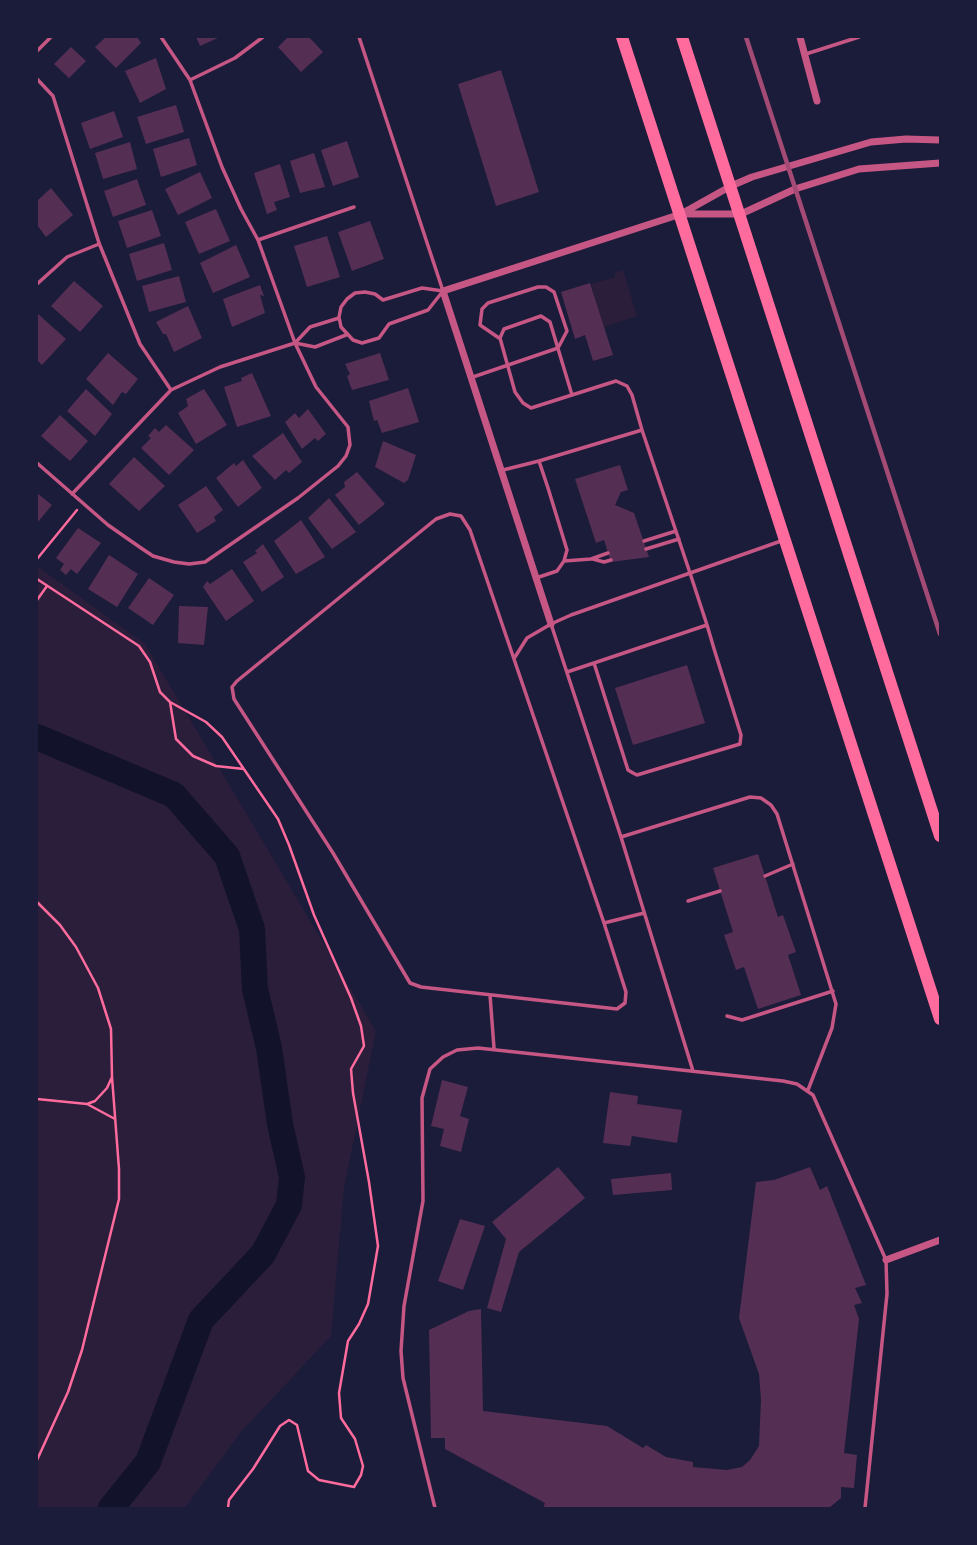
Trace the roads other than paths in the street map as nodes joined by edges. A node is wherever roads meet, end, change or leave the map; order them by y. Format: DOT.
graph roads {
  1 [pos="51,37"];
  2 [pos="161,37"];
  3 [pos="263,37"];
  4 [pos="359,37"];
  5 [pos="622,37"];
  6 [pos="682,37"];
  7 [pos="800,37"];
  8 [pos="859,37"];
  9 [pos="37,51"];
  10 [pos="806,54"];
  11 [pos="37,79"];
  12 [pos="190,80"];
  13 [pos="817,101"];
  14 [pos="940,140"];
  15 [pos="940,163"];
  16 [pos="731,186"];
  17 [pos="354,207"];
  18 [pos="681,214"];
  19 [pos="741,214"];
  20 [pos="258,240"];
  21 [pos="99,243"];
  22 [pos="37,284"];
  23 [pos="443,291"];
  24 [pos="339,318"];
  25 [pos="346,335"];
  26 [pos="500,338"];
  27 [pos="295,343"];
  28 [pos="558,348"];
  29 [pos="507,365"];
  30 [pos="471,377"];
  31 [pos="171,390"];
  32 [pos="572,395"];
  33 [pos="642,430"];
  34 [pos="539,461"];
  35 [pos="37,463"];
  36 [pos="501,471"];
  37 [pos="72,494"];
  38 [pos="676,531"];
  39 [pos="679,539"];
  40 [pos="786,539"];
  41 [pos="644,541"];
  42 [pos="646,550"];
  43 [pos="608,553"];
  44 [pos="591,559"];
  45 [pos="611,560"];
  46 [pos="565,561"];
  47 [pos="690,573"];
  48 [pos="536,578"];
  49 [pos="551,624"];
  50 [pos="707,625"];
  51 [pos="514,657"];
  52 [pos="594,663"];
  53 [pos="567,672"];
  54 [pos="940,836"];
  55 [pos="621,837"];
  56 [pos="793,864"];
  57 [pos="765,876"];
  58 [pos="720,891"];
  59 [pos="688,901"];
  60 [pos="644,913"];
  61 [pos="604,923"];
  62 [pos="832,991"];
  63 [pos="490,995"];
  64 [pos="727,1016"];
  65 [pos="940,1018"];
  66 [pos="494,1048"];
  67 [pos="693,1072"];
  68 [pos="808,1090"];
  69 [pos="940,1241"];
  70 [pos="886,1260"];
  71 [pos="435,1508"];
  72 [pos="865,1508"];
  1 -- 9 [label="lane"];
  2 -- 12 [label="lane"];
  3 -- 12 [label="lane"];
  4 -- 23 [label="lane"];
  5 -- 18 [label="highway"];
  6 -- 16 [label="highway"];
  7 -- 10 [label="street"];
  8 -- 10 [label="lane"];
  10 -- 13 [label="street"];
  11 -- 21 [label="lane"];
  12 -- 20 [label="lane"];
  14 -- 16 [label="street"];
  15 -- 19 [label="street"];
  16 -- 18 [label="street"];
  16 -- 19 [label="highway"];
  17 -- 20 [label="lane"];
  18 -- 19 [label="street"];
  18 -- 23 [label="street"];
  18 -- 40 [label="highway"];
  19 -- 54 [label="highway"];
  20 -- 27 [label="lane"];
  21 -- 22 [label="lane"];
  21 -- 31 [label="lane"];
  23 -- 24 [label="lane"];
  23 -- 25 [label="lane"];
  23 -- 30 [label="street"];
  24 -- 25 [label="lane"];
  24 -- 27 [label="lane"];
  25 -- 27 [label="lane"];
  26 -- 28 [label="lane"];
  26 -- 28 [label="lane"];
  26 -- 29 [label="lane"];
  27 -- 31 [label="lane"];
  27 -- 37 [label="lane"];
  28 -- 29 [label="lane"];
  28 -- 32 [label="lane"];
  29 -- 30 [label="lane"];
  29 -- 32 [label="lane"];
  30 -- 36 [label="street"];
  31 -- 37 [label="lane"];
  32 -- 33 [label="lane"];
  33 -- 34 [label="lane"];
  33 -- 38 [label="lane"];
  34 -- 36 [label="lane"];
  34 -- 46 [label="lane"];
  35 -- 37 [label="lane"];
  36 -- 48 [label="street"];
  38 -- 39 [label="lane"];
  38 -- 41 [label="lane"];
  39 -- 42 [label="lane"];
  39 -- 47 [label="lane"];
  40 -- 47 [label="lane"];
  40 -- 65 [label="highway"];
  43 -- 44 [label="lane"];
  44 -- 45 [label="lane"];
  44 -- 46 [label="lane"];
  46 -- 48 [label="lane"];
  47 -- 49 [label="lane"];
  47 -- 50 [label="lane"];
  48 -- 49 [label="street"];
  49 -- 51 [label="lane"];
  49 -- 53 [label="lane"];
  50 -- 52 [label="lane"];
  50 -- 52 [label="lane"];
  51 -- 61 [label="lane"];
  51 -- 63 [label="lane"];
  52 -- 53 [label="lane"];
  53 -- 55 [label="lane"];
  55 -- 56 [label="lane"];
  55 -- 60 [label="lane"];
  56 -- 57 [label="lane"];
  56 -- 62 [label="lane"];
  58 -- 59 [label="lane"];
  60 -- 61 [label="lane"];
  60 -- 67 [label="lane"];
  61 -- 63 [label="lane"];
  62 -- 64 [label="lane"];
  62 -- 68 [label="lane"];
  63 -- 66 [label="lane"];
  66 -- 67 [label="lane"];
  66 -- 71 [label="lane"];
  67 -- 68 [label="lane"];
  68 -- 70 [label="lane"];
  69 -- 70 [label="street"];
  70 -- 72 [label="lane"];
}
